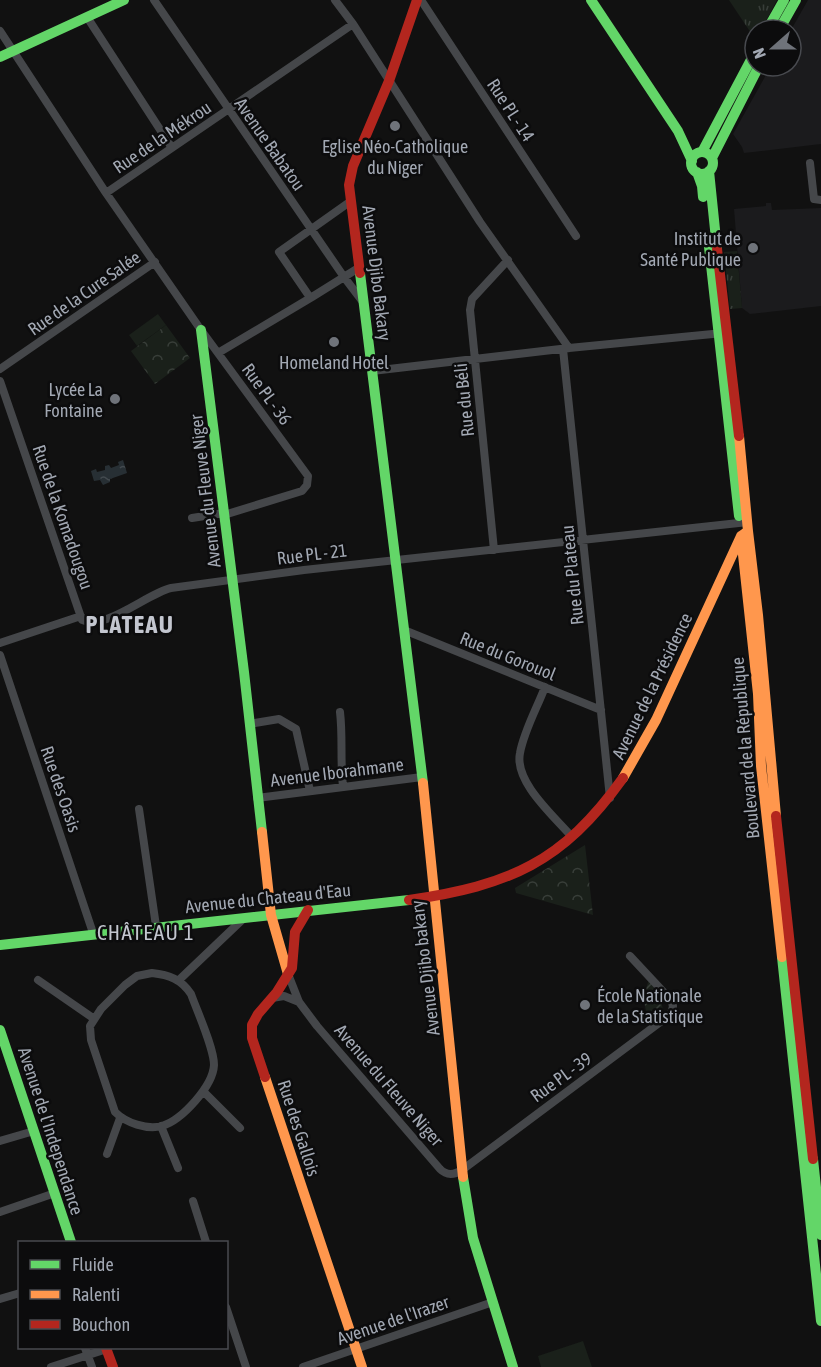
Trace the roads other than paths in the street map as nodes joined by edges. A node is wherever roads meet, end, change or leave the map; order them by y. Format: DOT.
graph roads {
  1 [pos="124,0"];
  2 [pos="154,0"];
  3 [pos="335,0"];
  4 [pos="419,0"];
  5 [pos="591,0"];
  6 [pos="784,0"];
  7 [pos="796,0"];
  8 [pos="87,17"];
  9 [pos="774,18"];
  10 [pos="786,18"];
  11 [pos="353,24"];
  12 [pos="0,31"];
  13 [pos="14,51"];
  14 [pos="0,57"];
  15 [pos="743,76"];
  16 [pos="752,78"];
  17 [pos="389,81"];
  18 [pos="228,110"];
  19 [pos="678,130"];
  20 [pos="172,148"];
  21 [pos="705,154"];
  22 [pos="692,161"];
  23 [pos="810,163"];
  24 [pos="709,171"];
  25 [pos="697,172"];
  26 [pos="106,193"];
  27 [pos="821,200"];
  28 [pos="351,201"];
  29 [pos="312,230"];
  30 [pos="576,236"];
  31 [pos="508,260"];
  32 [pos="155,262"];
  33 [pos="360,267"];
  34 [pos="344,277"];
  35 [pos="312,297"];
  36 [pos="364,303"];
  37 [pos="201,330"];
  38 [pos="723,333"];
  39 [pos="566,349"];
  40 [pos="219,353"];
  41 [pos="475,359"];
  42 [pos="0,369"];
  43 [pos="372,371"];
  44 [pos="0,381"];
  45 [pos="224,514"];
  46 [pos="192,518"];
  47 [pos="744,528"];
  48 [pos="583,541"];
  49 [pos="494,550"];
  50 [pos="394,560"];
  51 [pos="232,579"];
  52 [pos="81,616"];
  53 [pos="404,630"];
  54 [pos="0,643"];
  55 [pos="0,655"];
  56 [pos="545,687"];
  57 [pos="601,710"];
  58 [pos="340,712"];
  59 [pos="249,724"];
  60 [pos="422,777"];
  61 [pos="343,786"];
  62 [pos="309,790"];
  63 [pos="257,798"];
  64 [pos="610,798"];
  65 [pos="139,809"];
  66 [pos="572,837"];
  67 [pos="433,896"];
  68 [pos="308,910"];
  69 [pos="271,915"];
  70 [pos="245,917"];
  71 [pos="156,926"];
  72 [pos="93,933"];
  73 [pos="0,945"];
  74 [pos="630,956"];
  75 [pos="288,974"];
  76 [pos="38,980"];
  77 [pos="178,980"];
  78 [pos="272,998"];
  79 [pos="299,1002"];
  80 [pos="93,1018"];
  81 [pos="0,1030"];
  82 [pos="204,1092"];
  83 [pos="120,1118"];
  84 [pos="161,1126"];
  85 [pos="240,1128"];
  86 [pos="34,1131"];
  87 [pos="0,1141"];
  88 [pos="107,1154"];
  89 [pos="178,1168"];
  90 [pos="462,1170"];
  91 [pos="55,1193"];
  92 [pos="193,1201"];
  93 [pos="0,1212"];
  94 [pos="818,1235"];
  95 [pos="71,1241"];
  96 [pos="206,1241"];
  97 [pos="820,1292"];
  98 [pos="18,1294"];
  99 [pos="0,1299"];
  100 [pos="493,1302"];
  101 [pos="228,1313"];
  102 [pos="821,1321"];
  103 [pos="107,1349"];
  104 [pos="356,1349"];
  105 [pos="86,1351"];
  106 [pos="51,1367"];
  107 [pos="92,1367"];
  108 [pos="113,1367"];
  109 [pos="246,1367"];
  110 [pos="303,1367"];
  111 [pos="362,1367"];
  112 [pos="513,1367"];
  1 -- 8 [label="main road"];
  2 -- 18 [label="street, Avenue Babatou"];
  3 -- 11 [label="street, Rue du Plateau"];
  4 -- 17 [label="main road, Avenue Djibo Bakary"];
  4 -- 30 [label="street, Rue PL - 14"];
  5 -- 19 [label="main road"];
  6 -- 9 [label="main road"];
  7 -- 10 [label="main road"];
  8 -- 13 [label="main road"];
  8 -- 20 [label="street"];
  11 -- 17 [label="street, Rue du Plateau"];
  11 -- 18 [label="street, Rue de la Mékrou"];
  12 -- 13 [label="street, Avenue du Fleuve Niger"];
  13 -- 14 [label="main road"];
  13 -- 26 [label="street, Avenue du Fleuve Niger"];
  15 -- 21 [label="main road"];
  16 -- 21 [label="main road"];
  17 -- 28 [label="main road, Avenue Djibo Bakary"];
  17 -- 31 [label="street, Rue du Plateau"];
  18 -- 20 [label="street, Rue de la Mékrou"];
  18 -- 29 [label="street, Avenue Babatou"];
  19 -- 21 [label="main road"];
  19 -- 22 [label="main road"];
  20 -- 26 [label="street, Rue de la Mékrou"];
  21 -- 22 [label="main road"];
  21 -- 24 [label="main road"];
  22 -- 25 [label="main road"];
  23 -- 27 [label="street"];
  24 -- 25 [label="main road"];
  24 -- 38 [label="main road, Boulevard de la République"];
  25 -- 38 [label="main road, Boulevard de la République"];
  26 -- 32 [label="street, Avenue du Fleuve Niger"];
  28 -- 29 [label="street"];
  28 -- 33 [label="main road, Avenue Djibo Bakary"];
  29 -- 34 [label="street, Avenue Babatou"];
  29 -- 35 [label="street"];
  31 -- 39 [label="street, Rue du Plateau"];
  31 -- 41 [label="street, Rue du Béli"];
  32 -- 37 [label="street, Avenue du Fleuve Niger"];
  32 -- 42 [label="street, Rue de la Cure Salée"];
  33 -- 34 [label="street"];
  33 -- 36 [label="main road, Avenue Djibo Bakary"];
  34 -- 35 [label="street"];
  34 -- 36 [label="street, Avenue Babatou"];
  35 -- 40 [label="street"];
  36 -- 43 [label="main road, Avenue Djibo Bakary"];
  37 -- 40 [label="street, Rue PL - 36"];
  37 -- 45 [label="main road, Avenue du Fleuve Niger"];
  38 -- 39 [label="street"];
  38 -- 47 [label="main road, Boulevard de la République"];
  39 -- 41 [label="street"];
  39 -- 48 [label="street, Rue du Plateau"];
  40 -- 45 [label="street, Rue PL - 36"];
  41 -- 43 [label="street"];
  41 -- 49 [label="street, Rue du Béli"];
  43 -- 50 [label="main road, Avenue Djibo Bakary"];
  44 -- 52 [label="street, Rue de la Komadougou"];
  45 -- 46 [label="street"];
  45 -- 51 [label="main road, Avenue du Fleuve Niger"];
  47 -- 48 [label="street, Rue PL - 21"];
  47 -- 64 [label="main road, Avenue de la Présidence"];
  47 -- 94 [label="main road, Boulevard de la République"];
  48 -- 49 [label="street, Rue PL - 21"];
  48 -- 57 [label="street, Rue du Plateau"];
  49 -- 50 [label="street, Rue PL - 21"];
  50 -- 51 [label="street, Rue PL - 21"];
  50 -- 53 [label="main road, Avenue Djibo bakary"];
  51 -- 52 [label="street, Rue PL - 21"];
  51 -- 59 [label="main road, Avenue du Fleuve Niger"];
  52 -- 54 [label="street, Rue de la Komadougou"];
  53 -- 56 [label="street, Rue du Gorouol"];
  53 -- 60 [label="main road, Avenue Djibo bakary"];
  55 -- 72 [label="street, Rue des Oasis"];
  56 -- 57 [label="street, Rue du Gorouol"];
  56 -- 66 [label="street"];
  57 -- 64 [label="street, Rue du Plateau"];
  58 -- 61 [label="street"];
  59 -- 62 [label="street"];
  59 -- 63 [label="main road, Avenue du Fleuve Niger"];
  60 -- 61 [label="street, Avenue Iborahmane"];
  60 -- 67 [label="main road, Avenue Djibo bakary"];
  61 -- 62 [label="street, Avenue Iborahmane"];
  62 -- 63 [label="street, Avenue Iborahmane"];
  63 -- 69 [label="main road, Avenue du Fleuve Niger"];
  64 -- 66 [label="main road, Avenue de la Présidence"];
  65 -- 71 [label="street"];
  66 -- 67 [label="main road, Avenue de la Présidence"];
  67 -- 68 [label="main road, Avenue du Chateau d'Eau"];
  67 -- 90 [label="main road, Avenue Djibo bakary"];
  68 -- 69 [label="main road, Avenue du Chateau d'Eau"];
  68 -- 75 [label="main road, Rue des Gallois"];
  69 -- 70 [label="main road, Avenue du Chateau d'Eau"];
  69 -- 75 [label="main road, Avenue du Fleuve Niger"];
  70 -- 71 [label="main road, Avenue du Chateau d'Eau"];
  70 -- 77 [label="street"];
  71 -- 72 [label="main road, Avenue du Chateau d'Eau"];
  72 -- 73 [label="main road, Avenue du Chateau d'Eau"];
  74 -- 90 [label="street, Rue PL - 39"];
  75 -- 78 [label="main road, Rue des Gallois"];
  75 -- 79 [label="street, Avenue du Fleuve Niger"];
  76 -- 80 [label="street"];
  77 -- 80 [label="street"];
  77 -- 82 [label="street"];
  78 -- 79 [label="street"];
  78 -- 104 [label="main road, Rue des Gallois"];
  79 -- 90 [label="street, Avenue du Fleuve Niger"];
  80 -- 83 [label="street"];
  81 -- 86 [label="main road, Avenue de l'Independance"];
  82 -- 84 [label="street"];
  82 -- 85 [label="street"];
  83 -- 84 [label="street"];
  83 -- 88 [label="street"];
  84 -- 89 [label="street"];
  86 -- 87 [label="street"];
  86 -- 91 [label="main road, Avenue de l'Independance"];
  90 -- 100 [label="main road, Avenue Djibo bakary"];
  91 -- 93 [label="street"];
  91 -- 95 [label="main road, Avenue de l'Independance"];
  92 -- 96 [label="street"];
  94 -- 97 [label="main road, Boulevard de la République"];
  97 -- 102 [label="main road, Boulevard de la République"];
  98 -- 99 [label="street"];
  100 -- 104 [label="street, Avenue de l'Irazer"];
  100 -- 112 [label="main road, Avenue Djibo bakary"];
  101 -- 109 [label="street"];
  103 -- 108 [label="main road"];
  104 -- 110 [label="street, Avenue de l'Irazer"];
  104 -- 111 [label="main road, Rue des Gallois"];
  105 -- 106 [label="street"];
  105 -- 107 [label="street"];
}
